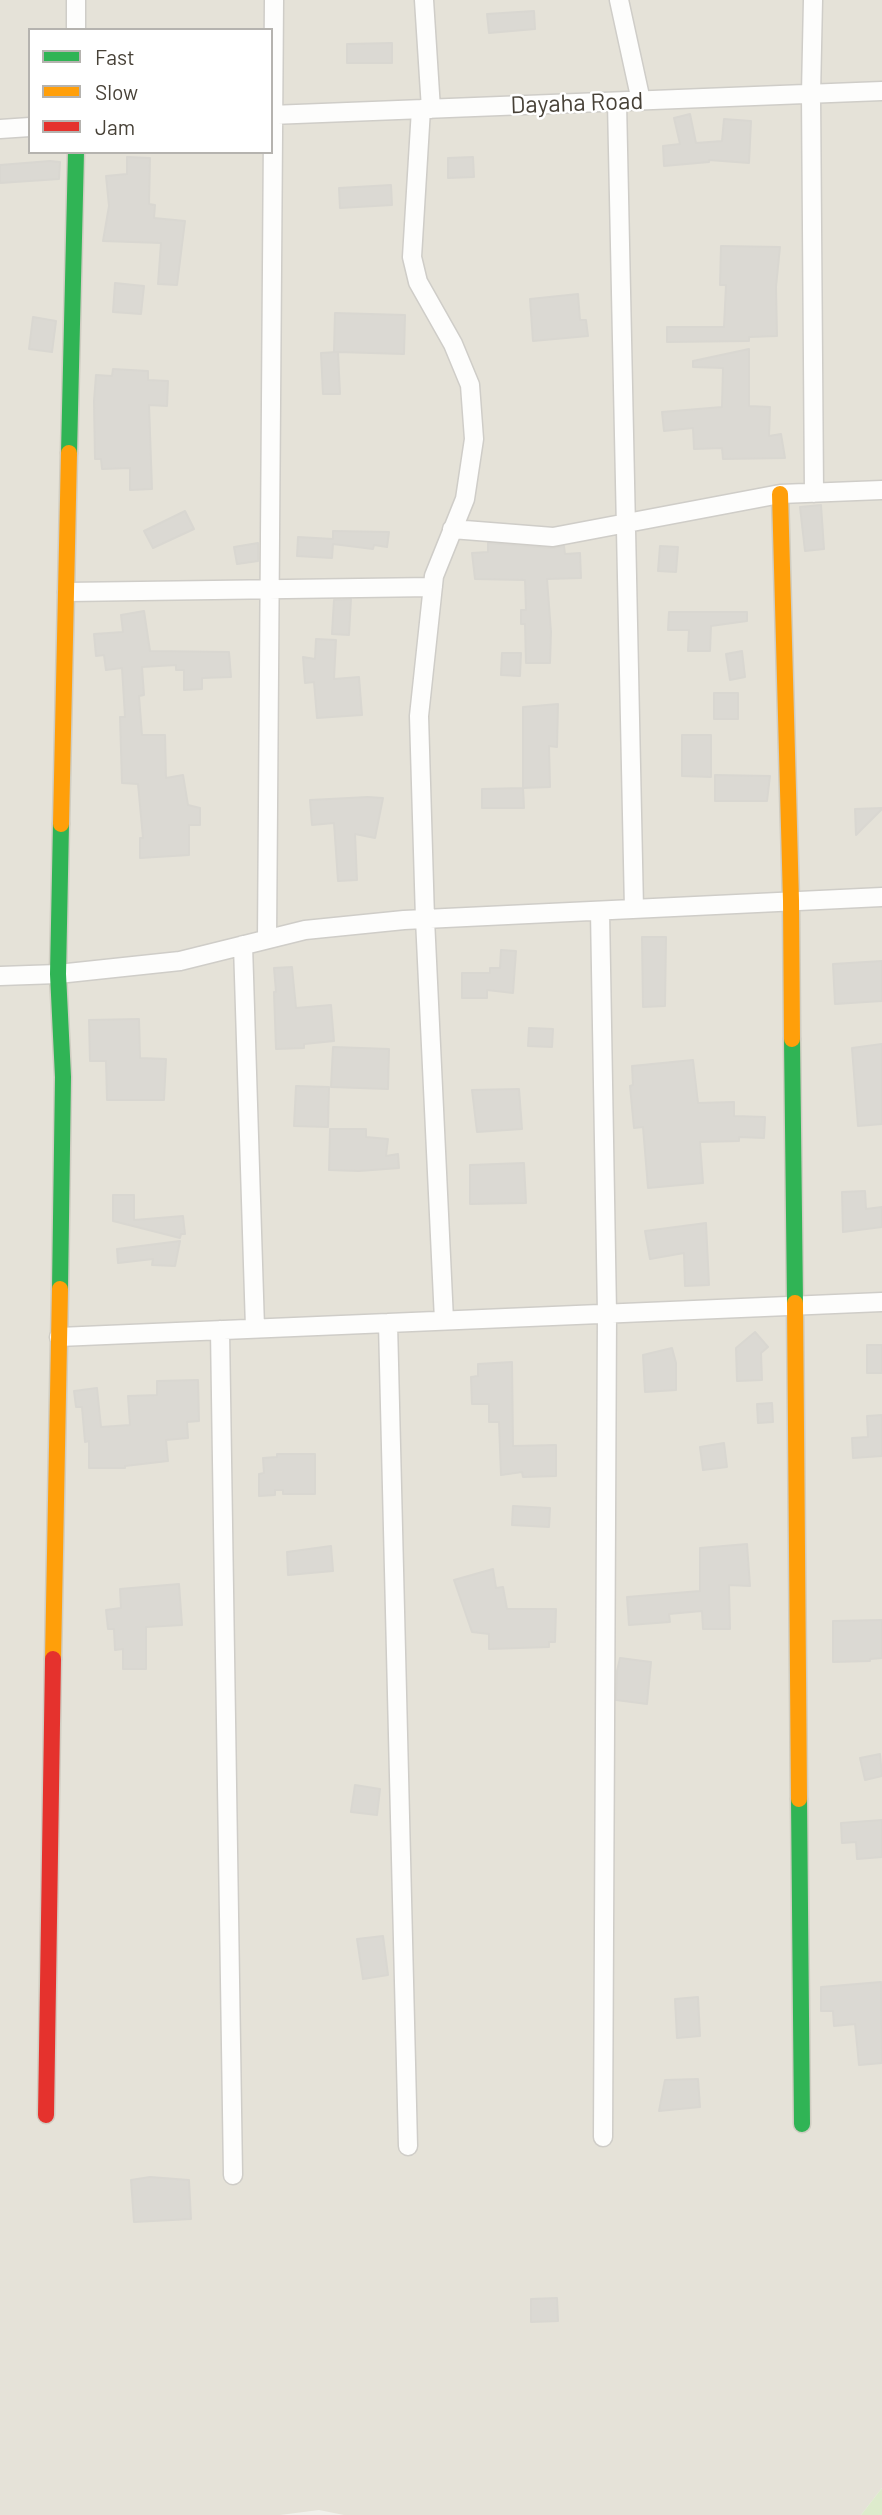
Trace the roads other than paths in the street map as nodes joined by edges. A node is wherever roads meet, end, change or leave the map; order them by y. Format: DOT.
graph roads {
  1 [pos="76,0"];
  2 [pos="274,0"];
  3 [pos="424,0"];
  4 [pos="619,0"];
  5 [pos="813,0"];
  6 [pos="76,28"];
  7 [pos="273,58"];
  8 [pos="882,92"];
  9 [pos="811,94"];
  10 [pos="641,101"];
  11 [pos="617,102"];
  12 [pos="426,109"];
  13 [pos="273,115"];
  14 [pos="28,127"];
  15 [pos="0,129"];
  16 [pos="76,154"];
  17 [pos="272,154"];
  18 [pos="882,490"];
  19 [pos="814,493"];
  20 [pos="780,494"];
  21 [pos="626,523"];
  22 [pos="452,529"];
  23 [pos="433,587"];
  24 [pos="269,589"];
  25 [pos="67,592"];
  26 [pos="882,897"];
  27 [pos="790,901"];
  28 [pos="634,909"];
  29 [pos="600,911"];
  30 [pos="425,919"];
  31 [pos="267,939"];
  32 [pos="243,945"];
  33 [pos="58,974"];
  34 [pos="0,976"];
  35 [pos="882,1301"];
  36 [pos="794,1305"];
  37 [pos="607,1313"];
  38 [pos="444,1320"];
  39 [pos="388,1323"];
  40 [pos="255,1328"];
  41 [pos="220,1330"];
  42 [pos="59,1337"];
  43 [pos="46,2115"];
  44 [pos="802,2124"];
  45 [pos="603,2137"];
  46 [pos="408,2146"];
  47 [pos="233,2175"];
  1 -- 6 [label="street"];
  2 -- 7 [label="street"];
  3 -- 12 [label="street"];
  4 -- 10 [label="street"];
  5 -- 9 [label="street"];
  8 -- 9 [label="street, Dayaha Road"];
  9 -- 10 [label="street, Dayaha Road"];
  9 -- 19 [label="street"];
  10 -- 11 [label="street, Dayaha Road"];
  11 -- 12 [label="street, Dayaha Road"];
  11 -- 21 [label="street"];
  12 -- 13 [label="street, Dayaha Road"];
  12 -- 22 [label="street"];
  14 -- 15 [label="street"];
  16 -- 25 [label="street"];
  17 -- 24 [label="street"];
  18 -- 19 [label="street"];
  19 -- 20 [label="street"];
  20 -- 21 [label="street"];
  20 -- 27 [label="street"];
  21 -- 22 [label="street"];
  21 -- 28 [label="street"];
  22 -- 23 [label="street"];
  23 -- 24 [label="street"];
  23 -- 30 [label="street"];
  24 -- 25 [label="street"];
  24 -- 31 [label="street"];
  25 -- 33 [label="street"];
  26 -- 27 [label="street"];
  27 -- 28 [label="street"];
  27 -- 36 [label="street"];
  28 -- 29 [label="street"];
  29 -- 30 [label="street"];
  29 -- 37 [label="street"];
  30 -- 31 [label="street"];
  30 -- 38 [label="street"];
  31 -- 32 [label="street"];
  32 -- 33 [label="street"];
  32 -- 40 [label="street"];
  33 -- 34 [label="street"];
  33 -- 42 [label="street"];
  35 -- 36 [label="street"];
  36 -- 37 [label="street"];
  36 -- 44 [label="street"];
  37 -- 38 [label="street"];
  37 -- 45 [label="street"];
  38 -- 39 [label="street"];
  39 -- 40 [label="street"];
  39 -- 46 [label="street"];
  40 -- 41 [label="street"];
  41 -- 42 [label="street"];
  41 -- 47 [label="street"];
  42 -- 43 [label="street"];
}
